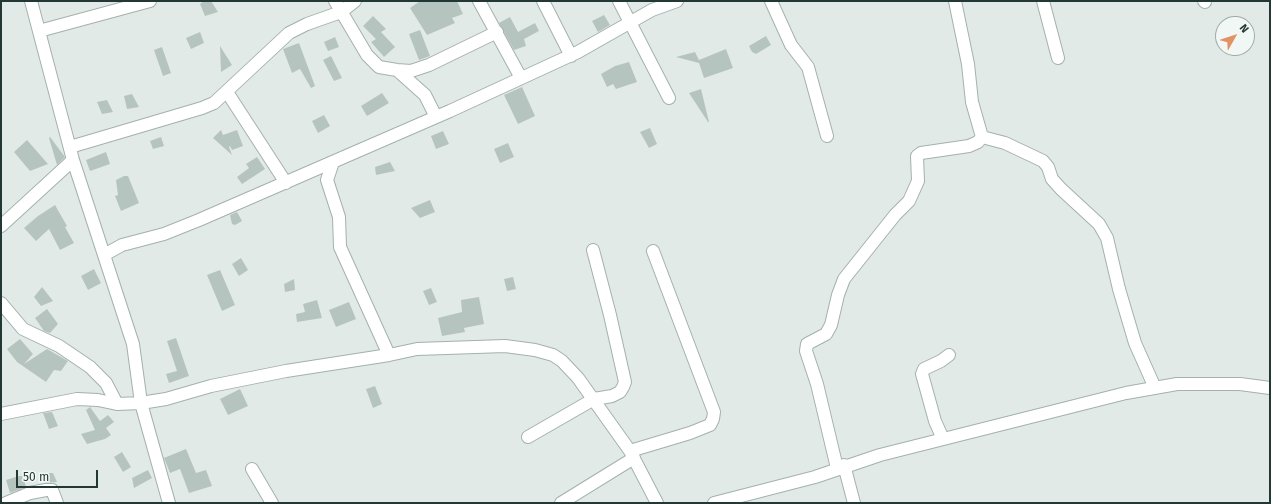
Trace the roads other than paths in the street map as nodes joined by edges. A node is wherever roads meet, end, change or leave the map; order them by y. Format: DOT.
graph roads {
  1 [pos="31,1"];
  2 [pos="150,1"];
  3 [pos="335,1"];
  4 [pos="355,1"];
  5 [pos="479,1"];
  6 [pos="543,1"];
  7 [pos="619,1"];
  8 [pos="677,1"];
  9 [pos="771,1"];
  10 [pos="955,1"];
  11 [pos="1043,1"];
  12 [pos="341,12"];
  13 [pos="631,22"];
  14 [pos="39,31"];
  15 [pos="497,32"];
  16 [pos="571,56"];
  17 [pos="1058,58"];
  18 [pos="397,70"];
  19 [pos="520,78"];
  20 [pos="227,92"];
  21 [pos="669,98"];
  22 [pos="436,117"];
  23 [pos="827,136"];
  24 [pos="982,137"];
  25 [pos="70,147"];
  26 [pos="73,160"];
  27 [pos="333,162"];
  28 [pos="307,174"];
  29 [pos="327,180"];
  30 [pos="286,183"];
  31 [pos="1,226"];
  32 [pos="593,250"];
  33 [pos="654,251"];
  34 [pos="104,255"];
  35 [pos="1,303"];
  36 [pos="389,355"];
  37 [pos="949,355"];
  38 [pos="1155,388"];
  39 [pos="1270,388"];
  40 [pos="594,399"];
  41 [pos="141,403"];
  42 [pos="118,404"];
  43 [pos="1,414"];
  44 [pos="528,437"];
  45 [pos="943,439"];
  46 [pos="632,454"];
  47 [pos="841,467"];
  48 [pos="252,468"];
  49 [pos="6,503"];
  50 [pos="57,503"];
  51 [pos="169,503"];
  52 [pos="272,503"];
  53 [pos="561,503"];
  54 [pos="657,503"];
  55 [pos="714,503"];
  56 [pos="854,503"];
  1 -- 14 [label="street"];
  2 -- 14 [label="street"];
  3 -- 12 [label="street"];
  4 -- 12 [label="street"];
  5 -- 15 [label="street"];
  6 -- 16 [label="street"];
  7 -- 13 [label="street"];
  8 -- 13 [label="street"];
  9 -- 23 [label="street"];
  10 -- 24 [label="street"];
  11 -- 17 [label="street"];
  12 -- 18 [label="street"];
  12 -- 20 [label="street"];
  13 -- 16 [label="street"];
  13 -- 21 [label="street"];
  14 -- 25 [label="street"];
  15 -- 18 [label="street"];
  15 -- 19 [label="street"];
  16 -- 19 [label="street"];
  18 -- 22 [label="street"];
  19 -- 22 [label="street"];
  20 -- 25 [label="street"];
  20 -- 30 [label="street"];
  22 -- 27 [label="street"];
  24 -- 38 [label="street"];
  24 -- 47 [label="street"];
  25 -- 26 [label="street"];
  26 -- 31 [label="street"];
  26 -- 34 [label="street"];
  27 -- 28 [label="street"];
  27 -- 29 [label="street"];
  28 -- 29 [label="street"];
  28 -- 30 [label="street"];
  29 -- 36 [label="street"];
  30 -- 34 [label="street"];
  32 -- 40 [label="street"];
  33 -- 46 [label="street"];
  34 -- 41 [label="street"];
  35 -- 42 [label="street"];
  36 -- 40 [label="street"];
  36 -- 41 [label="street"];
  37 -- 45 [label="street"];
  38 -- 39 [label="street"];
  38 -- 45 [label="street"];
  40 -- 44 [label="street"];
  40 -- 46 [label="street"];
  41 -- 42 [label="street"];
  41 -- 51 [label="street"];
  42 -- 43 [label="street"];
  45 -- 47 [label="street"];
  46 -- 53 [label="street"];
  46 -- 54 [label="street"];
  47 -- 55 [label="street"];
  47 -- 56 [label="street"];
  48 -- 52 [label="street"];
  49 -- 50 [label="street"];
}
